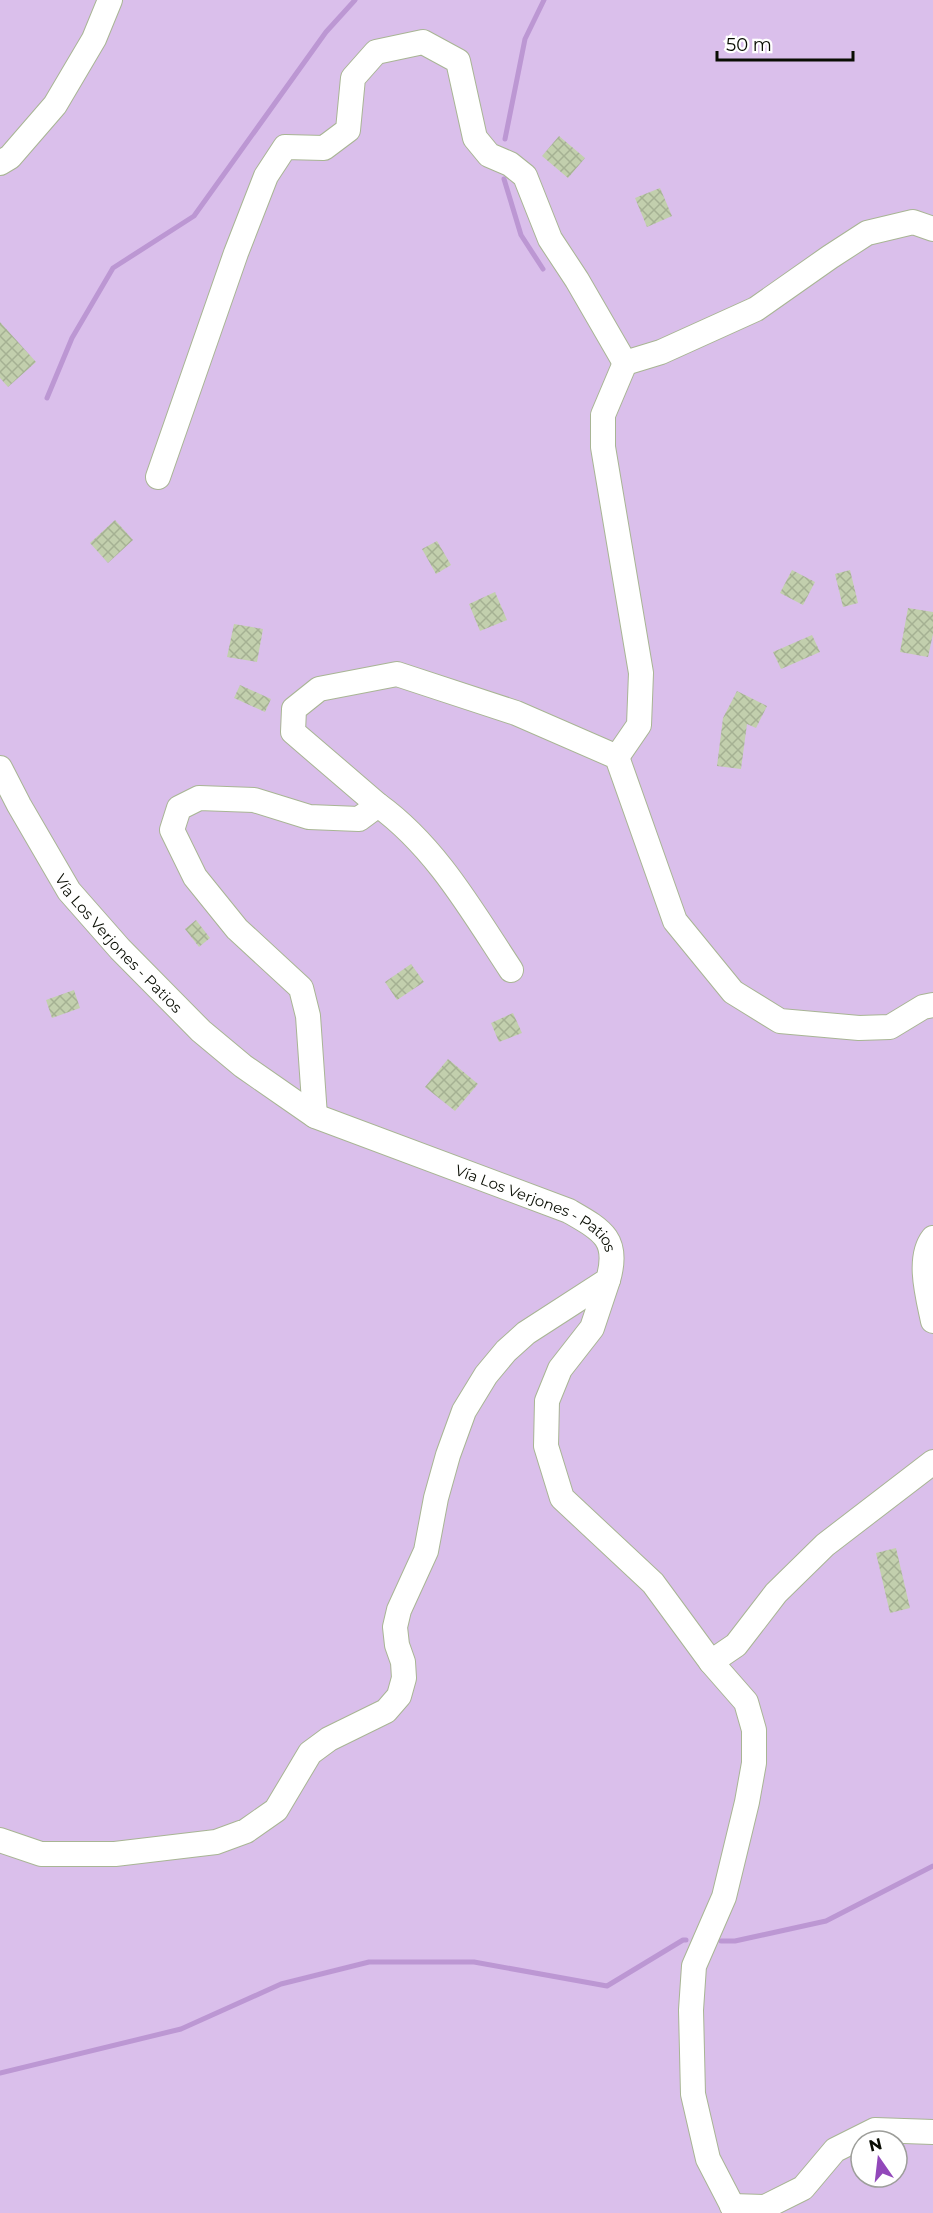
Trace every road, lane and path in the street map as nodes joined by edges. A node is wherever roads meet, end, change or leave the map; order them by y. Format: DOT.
graph roads {
  1 [pos="110,0"];
  2 [pos="0,163"];
  3 [pos="933,229"];
  4 [pos="625,363"];
  5 [pos="158,477"];
  6 [pos="617,757"];
  7 [pos="0,768"];
  8 [pos="378,805"];
  9 [pos="511,970"];
  10 [pos="933,1005"];
  11 [pos="315,1116"];
  12 [pos="933,1238"];
  13 [pos="608,1281"];
  14 [pos="933,1321"];
  15 [pos="933,1462"];
  16 [pos="711,1662"];
  17 [pos="0,1840"];
  18 [pos="933,2132"];
  19 [pos="734,2210"];
  1 -- 2 [label="street"];
  3 -- 4 [label="street"];
  4 -- 5 [label="street"];
  4 -- 6 [label="street"];
  6 -- 8 [label="street"];
  6 -- 10 [label="street"];
  7 -- 11 [label="street, Vía Los Verjones - Patios"];
  8 -- 9 [label="street"];
  8 -- 11 [label="street"];
  11 -- 13 [label="street, Vía Los Verjones - Patios"];
  12 -- 14 [label="street"];
  13 -- 16 [label="street"];
  13 -- 17 [label="street, Vía Los Verjones - Patios"];
  15 -- 16 [label="street"];
  16 -- 19 [label="street"];
  18 -- 19 [label="street"];
}
